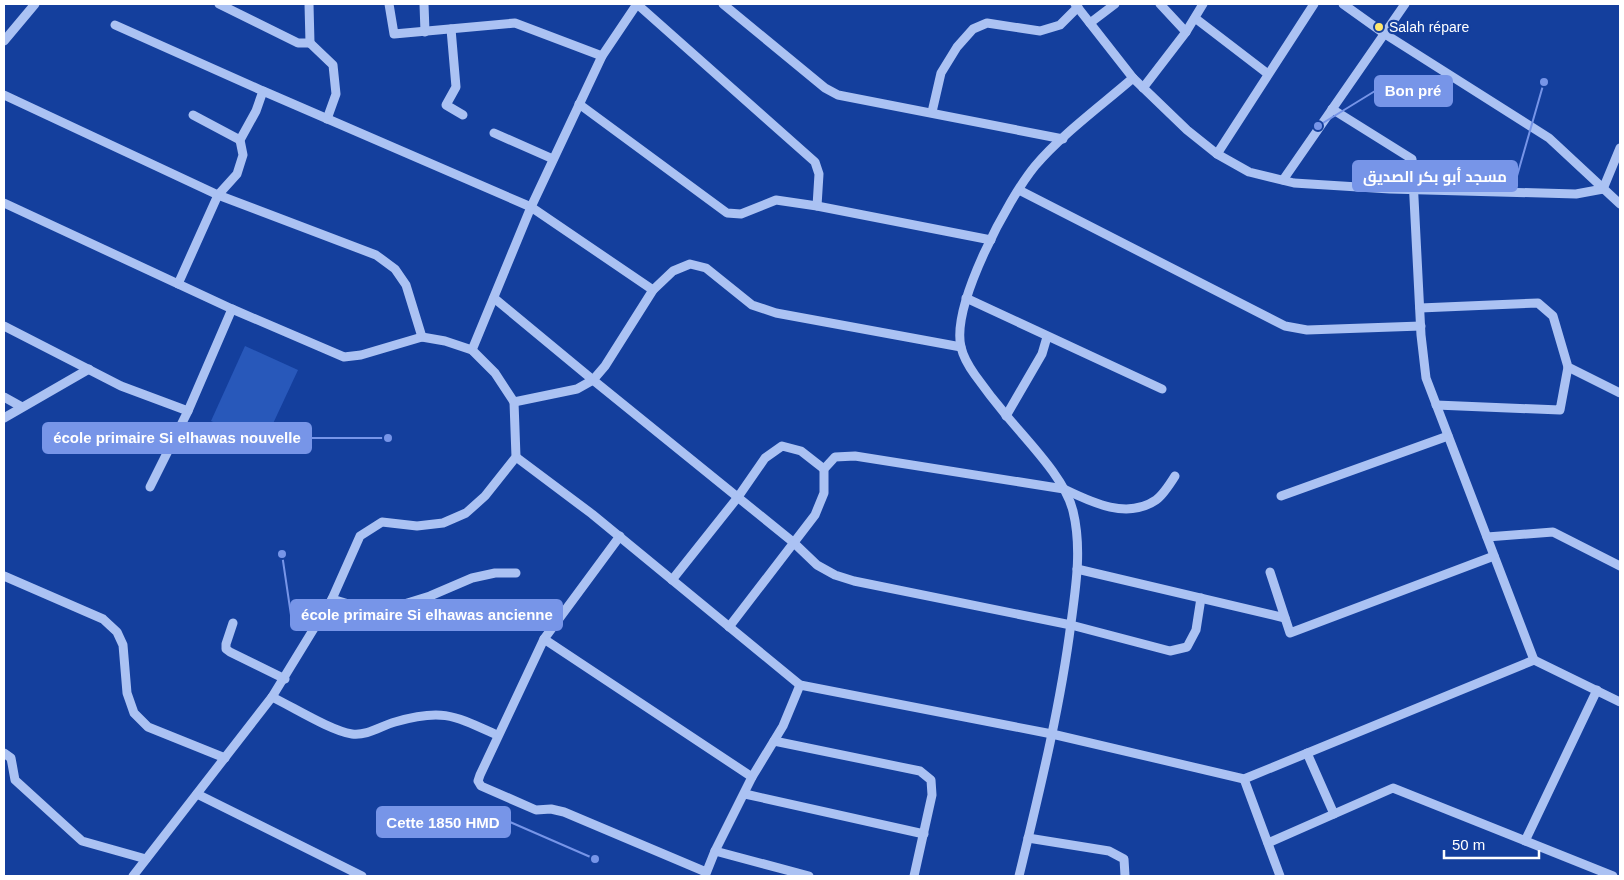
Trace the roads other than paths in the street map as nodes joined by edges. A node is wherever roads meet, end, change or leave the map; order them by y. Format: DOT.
graph roads {
  1 [pos="35,4"];
  2 [pos="219,4"];
  3 [pos="309,4"];
  4 [pos="389,4"];
  5 [pos="424,4"];
  6 [pos="637,4"];
  7 [pos="723,4"];
  8 [pos="1115,4"];
  9 [pos="1160,4"];
  10 [pos="1203,4"];
  11 [pos="1344,4"];
  12 [pos="1405,4"];
  13 [pos="1077,5"];
  14 [pos="1312,5"];
  15 [pos="1195,18"];
  16 [pos="1090,23"];
  17 [pos="115,25"];
  18 [pos="8,29"];
  19 [pos="451,29"];
  20 [pos="425,32"];
  21 [pos="1186,32"];
  22 [pos="1386,34"];
  23 [pos="4,41"];
  24 [pos="310,43"];
  25 [pos="602,56"];
  26 [pos="1268,74"];
  27 [pos="1132,78"];
  28 [pos="1143,88"];
  29 [pos="263,91"];
  30 [pos="4,95"];
  31 [pos="579,104"];
  32 [pos="1332,109"];
  33 [pos="932,112"];
  34 [pos="463,114"];
  35 [pos="194,115"];
  36 [pos="327,119"];
  37 [pos="494,133"];
  38 [pos="1063,139"];
  39 [pos="240,140"];
  40 [pos="1620,148"];
  41 [pos="1217,154"];
  42 [pos="553,159"];
  43 [pos="1284,180"];
  44 [pos="1413,189"];
  45 [pos="1603,189"];
  46 [pos="1019,190"];
  47 [pos="218,195"];
  48 [pos="4,203"];
  49 [pos="1620,204"];
  50 [pos="817,206"];
  51 [pos="531,207"];
  52 [pos="991,240"];
  53 [pos="178,284"];
  54 [pos="653,290"];
  55 [pos="494,298"];
  56 [pos="966,298"];
  57 [pos="1420,308"];
  58 [pos="232,309"];
  59 [pos="4,326"];
  60 [pos="1421,326"];
  61 [pos="422,337"];
  62 [pos="1047,337"];
  63 [pos="961,347"];
  64 [pos="472,350"];
  65 [pos="1568,367"];
  66 [pos="89,369"];
  67 [pos="592,380"];
  68 [pos="1162,389"];
  69 [pos="1620,393"];
  70 [pos="4,396"];
  71 [pos="514,402"];
  72 [pos="1436,405"];
  73 [pos="22,407"];
  74 [pos="188,411"];
  75 [pos="1006,416"];
  76 [pos="4,418"];
  77 [pos="1448,436"];
  78 [pos="516,457"];
  79 [pos="824,468"];
  80 [pos="1175,476"];
  81 [pos="150,487"];
  82 [pos="1064,489"];
  83 [pos="1281,496"];
  84 [pos="738,497"];
  85 [pos="620,536"];
  86 [pos="1487,537"];
  87 [pos="793,542"];
  88 [pos="1494,556"];
  89 [pos="1620,566"];
  90 [pos="1077,569"];
  91 [pos="1270,572"];
  92 [pos="516,573"];
  93 [pos="4,576"];
  94 [pos="672,580"];
  95 [pos="1201,598"];
  96 [pos="332,599"];
  97 [pos="1285,618"];
  98 [pos="234,623"];
  99 [pos="1071,625"];
  100 [pos="728,627"];
  101 [pos="544,640"];
  102 [pos="1534,660"];
  103 [pos="285,679"];
  104 [pos="800,686"];
  105 [pos="1597,690"];
  106 [pos="272,697"];
  107 [pos="1620,702"];
  108 [pos="1052,734"];
  109 [pos="498,735"];
  110 [pos="774,741"];
  111 [pos="4,752"];
  112 [pos="1307,753"];
  113 [pos="225,758"];
  114 [pos="752,777"];
  115 [pos="1244,779"];
  116 [pos="197,794"];
  117 [pos="744,794"];
  118 [pos="1334,814"];
  119 [pos="924,834"];
  120 [pos="1028,838"];
  121 [pos="1525,841"];
  122 [pos="1268,843"];
  123 [pos="715,851"];
  124 [pos="146,859"];
  125 [pos="705,874"];
  126 [pos="133,876"];
  127 [pos="362,876"];
  128 [pos="809,876"];
  129 [pos="914,876"];
  130 [pos="1019,876"];
  131 [pos="1125,876"];
  132 [pos="1280,876"];
  133 [pos="1613,876"];
  1 -- 18 [label="street"];
  2 -- 24 [label="street"];
  3 -- 24 [label="street"];
  4 -- 20 [label="street"];
  5 -- 20 [label="street"];
  6 -- 25 [label="street"];
  6 -- 50 [label="street"];
  7 -- 33 [label="street"];
  8 -- 16 [label="street"];
  9 -- 21 [label="street"];
  10 -- 15 [label="street"];
  11 -- 22 [label="street"];
  12 -- 22 [label="street"];
  13 -- 16 [label="street"];
  13 -- 33 [label="street"];
  14 -- 26 [label="street"];
  15 -- 21 [label="street"];
  15 -- 26 [label="street"];
  16 -- 27 [label="street"];
  17 -- 29 [label="street"];
  18 -- 23 [label="street"];
  19 -- 20 [label="street"];
  19 -- 25 [label="street"];
  19 -- 34 [label="street"];
  21 -- 28 [label="street"];
  22 -- 32 [label="street"];
  22 -- 45 [label="street"];
  24 -- 36 [label="street"];
  25 -- 31 [label="street"];
  26 -- 41 [label="street"];
  27 -- 28 [label="street"];
  27 -- 38 [label="street"];
  28 -- 41 [label="street"];
  29 -- 36 [label="street"];
  29 -- 39 [label="street"];
  30 -- 47 [label="street"];
  31 -- 42 [label="street"];
  31 -- 50 [label="street"];
  32 -- 43 [label="street"];
  32 -- 44 [label="street"];
  33 -- 38 [label="street"];
  35 -- 39 [label="street"];
  36 -- 51 [label="street"];
  37 -- 42 [label="street"];
  38 -- 46 [label="street"];
  39 -- 47 [label="street"];
  40 -- 45 [label="street"];
  41 -- 43 [label="street"];
  42 -- 51 [label="street"];
  43 -- 44 [label="street"];
  44 -- 45 [label="street"];
  44 -- 57 [label="street"];
  45 -- 49 [label="street"];
  46 -- 52 [label="street"];
  46 -- 60 [label="street"];
  47 -- 53 [label="street"];
  47 -- 61 [label="street"];
  48 -- 53 [label="street"];
  50 -- 52 [label="street"];
  51 -- 54 [label="street"];
  51 -- 55 [label="street"];
  52 -- 56 [label="street"];
  53 -- 58 [label="street"];
  54 -- 63 [label="street"];
  54 -- 67 [label="street"];
  55 -- 64 [label="street"];
  55 -- 67 [label="street"];
  56 -- 62 [label="street"];
  56 -- 63 [label="street"];
  57 -- 60 [label="street"];
  57 -- 65 [label="street"];
  58 -- 61 [label="street"];
  58 -- 74 [label="street"];
  59 -- 66 [label="street"];
  60 -- 72 [label="street"];
  61 -- 64 [label="street"];
  62 -- 68 [label="street"];
  62 -- 75 [label="street"];
  63 -- 75 [label="street"];
  64 -- 71 [label="street"];
  65 -- 69 [label="street"];
  65 -- 72 [label="street"];
  66 -- 73 [label="street"];
  66 -- 74 [label="street"];
  67 -- 71 [label="street"];
  67 -- 84 [label="street"];
  70 -- 73 [label="street"];
  71 -- 78 [label="street"];
  72 -- 77 [label="street"];
  73 -- 76 [label="street"];
  74 -- 81 [label="street"];
  75 -- 82 [label="street"];
  77 -- 83 [label="street"];
  77 -- 86 [label="street"];
  78 -- 85 [label="street"];
  78 -- 96 [label="street"];
  79 -- 82 [label="street"];
  79 -- 84 [label="street"];
  79 -- 87 [label="street"];
  80 -- 82 [label="street"];
  82 -- 90 [label="street"];
  84 -- 87 [label="street"];
  84 -- 94 [label="street"];
  85 -- 94 [label="street"];
  85 -- 101 [label="street"];
  86 -- 88 [label="street"];
  86 -- 89 [label="street"];
  87 -- 99 [label="street"];
  87 -- 100 [label="street"];
  88 -- 97 [label="street"];
  88 -- 102 [label="street"];
  90 -- 95 [label="street"];
  90 -- 99 [label="street"];
  91 -- 97 [label="street"];
  92 -- 96 [label="street"];
  93 -- 113 [label="street"];
  94 -- 100 [label="street"];
  95 -- 97 [label="street"];
  95 -- 99 [label="street"];
  96 -- 103 [label="street"];
  98 -- 103 [label="street"];
  99 -- 108 [label="street"];
  100 -- 104 [label="street"];
  101 -- 109 [label="street"];
  101 -- 114 [label="street"];
  102 -- 105 [label="street"];
  102 -- 112 [label="street"];
  103 -- 106 [label="street"];
  104 -- 108 [label="street"];
  104 -- 110 [label="street"];
  105 -- 107 [label="street"];
  105 -- 121 [label="street"];
  106 -- 109 [label="street"];
  106 -- 113 [label="street"];
  108 -- 115 [label="street"];
  108 -- 120 [label="street"];
  109 -- 125 [label="street"];
  110 -- 114 [label="street"];
  110 -- 119 [label="street"];
  111 -- 124 [label="street"];
  112 -- 115 [label="street"];
  112 -- 118 [label="street"];
  113 -- 116 [label="street"];
  114 -- 117 [label="street"];
  115 -- 122 [label="street"];
  116 -- 124 [label="street"];
  116 -- 127 [label="street"];
  117 -- 119 [label="street"];
  117 -- 123 [label="street"];
  118 -- 121 [label="street"];
  118 -- 122 [label="street"];
  119 -- 129 [label="street"];
  120 -- 130 [label="street"];
  120 -- 131 [label="street"];
  121 -- 133 [label="street"];
  122 -- 132 [label="street"];
  123 -- 125 [label="street"];
  123 -- 128 [label="street"];
  124 -- 126 [label="street"];
}
